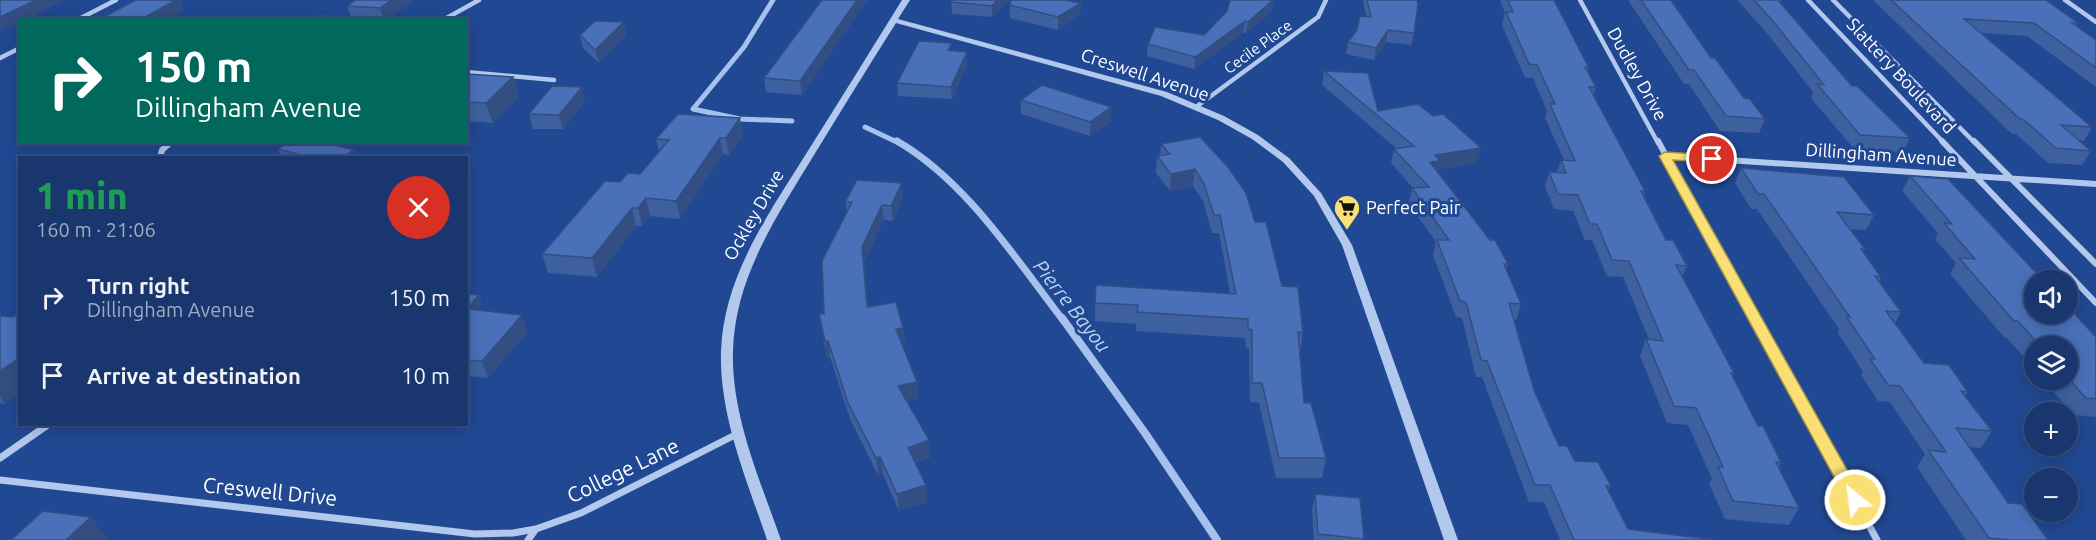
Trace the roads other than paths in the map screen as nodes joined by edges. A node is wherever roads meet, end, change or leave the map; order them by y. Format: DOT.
graph roads {
  1 [pos="116,0"];
  2 [pos="479,0"];
  3 [pos="906,0"];
  4 [pos="1326,0"];
  5 [pos="1580,0"];
  6 [pos="1808,0"];
  7 [pos="1833,0"];
  8 [pos="2065,0"];
  9 [pos="81,18"];
  10 [pos="447,18"];
  11 [pos="893,20"];
  12 [pos="2096,22"];
  13 [pos="18,49"];
  14 [pos="0,58"];
  15 [pos="468,72"];
  16 [pos="554,80"];
  17 [pos="1196,107"];
  18 [pos="169,144"];
  19 [pos="160,156"];
  20 [pos="1665,156"];
  21 [pos="1973,176"];
  22 [pos="2011,178"];
  23 [pos="2096,184"];
  24 [pos="2096,264"];
  25 [pos="2096,303"];
  26 [pos="46,426"];
  27 [pos="737,434"];
  28 [pos="0,458"];
  29 [pos="0,480"];
  30 [pos="536,529"];
  31 [pos="528,540"];
  32 [pos="774,540"];
  33 [pos="1451,540"];
  34 [pos="1877,540"];
  1 -- 9 [label="street"];
  2 -- 10 [label="street"];
  3 -- 11 [label="street, Ockley Drive"];
  4 -- 17 [label="street, Cecile Place"];
  5 -- 20 [label="street, Dudley Drive"];
  6 -- 21 [label="street, Slattery Boulevard"];
  7 -- 22 [label="street, Slattery Boulevard"];
  8 -- 12 [label="street"];
  11 -- 17 [label="street, Creswell Avenue"];
  11 -- 27 [label="street, Ockley Drive"];
  13 -- 14 [label="street"];
  15 -- 16 [label="street"];
  17 -- 33 [label="street, Creswell Avenue"];
  18 -- 19 [label="street"];
  20 -- 21 [label="street, Dillingham Avenue"];
  20 -- 34 [label="street, Dudley Drive"];
  21 -- 22 [label="street, Dillingham Avenue"];
  21 -- 25 [label="street, Slattery Boulevard"];
  22 -- 23 [label="street, Dillingham Avenue"];
  22 -- 24 [label="street, Slattery Boulevard"];
  26 -- 28 [label="street"];
  27 -- 30 [label="street, College Lane"];
  27 -- 32 [label="street, Ockley Drive"];
  29 -- 30 [label="street, Creswell Drive"];
  30 -- 31 [label="street"];
}
